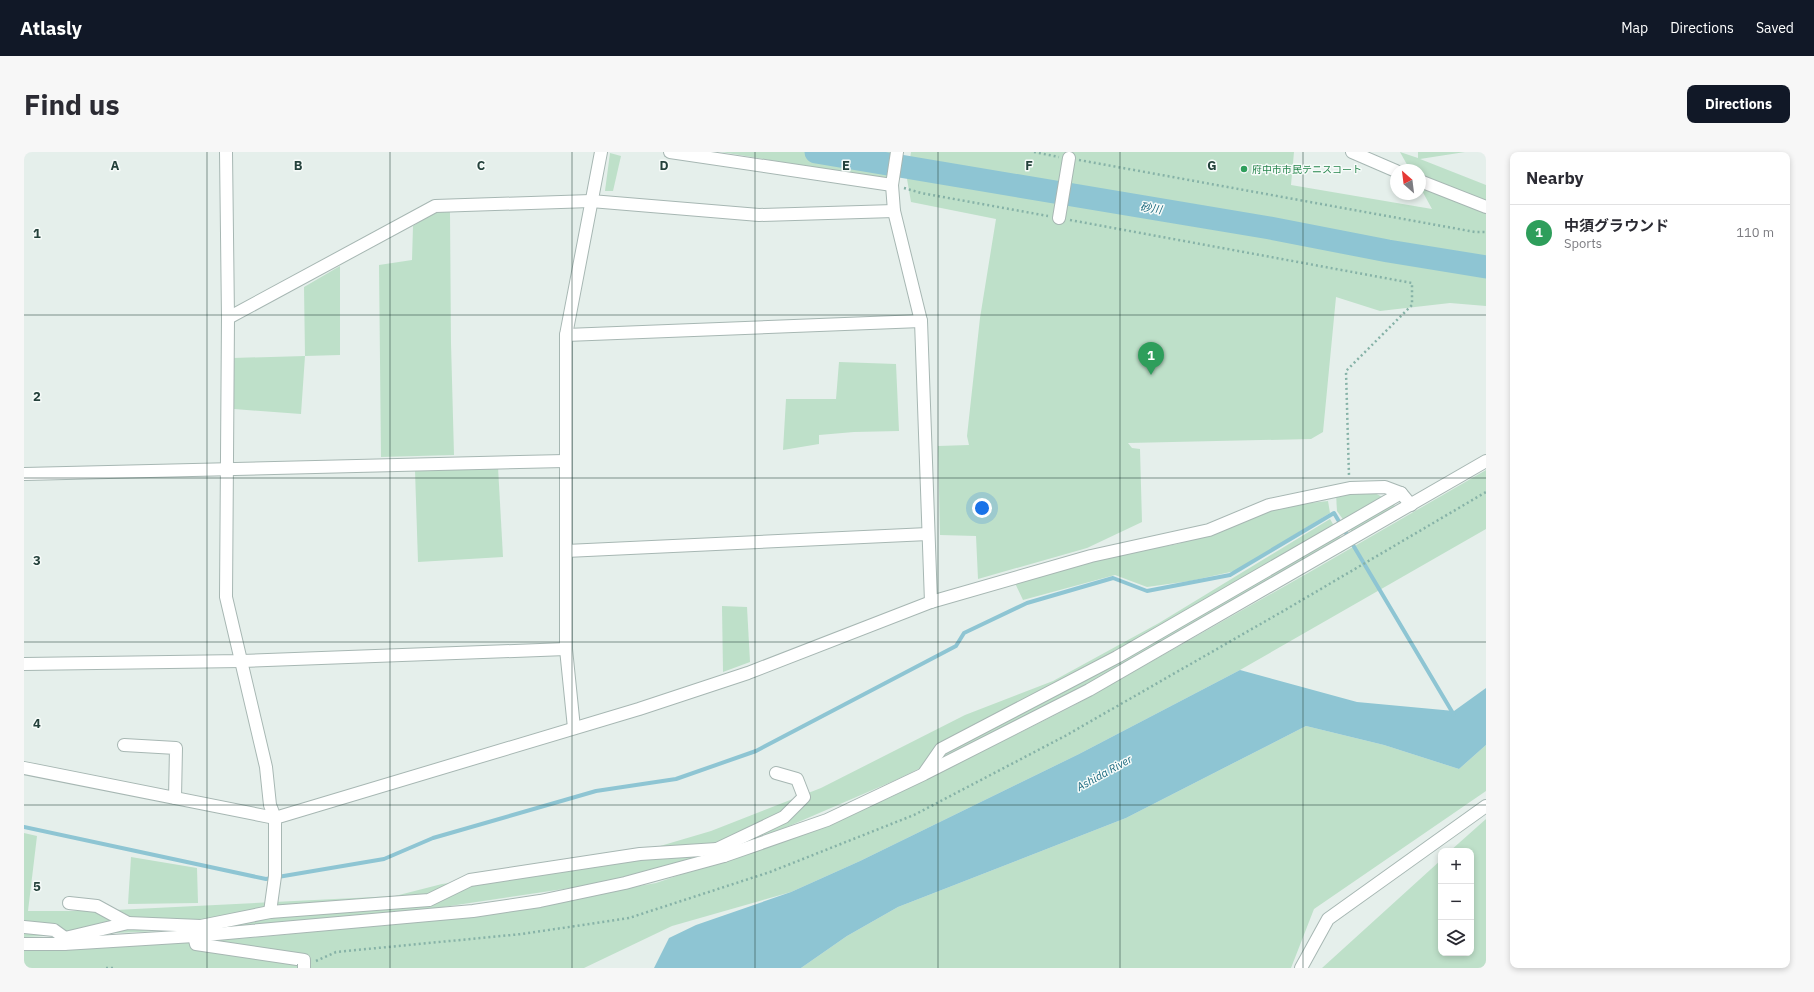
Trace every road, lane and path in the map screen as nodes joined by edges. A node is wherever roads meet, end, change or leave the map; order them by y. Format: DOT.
graph roads {
  1 [pos="226,152"];
  2 [pos="601,152"];
  3 [pos="670,152"];
  4 [pos="898,152"];
  5 [pos="1034,152"];
  6 [pos="1352,152"];
  7 [pos="1069,158"];
  8 [pos="1390,168"];
  9 [pos="1426,184"];
  10 [pos="892,185"];
  11 [pos="591,202"];
  12 [pos="1486,207"];
  13 [pos="894,211"];
  14 [pos="1059,218"];
  15 [pos="1486,232"];
  16 [pos="228,318"];
  17 [pos="921,321"];
  18 [pos="566,335"];
  19 [pos="565,461"];
  20 [pos="1486,461"];
  21 [pos="227,468"];
  22 [pos="24,474"];
  23 [pos="1350,488"];
  24 [pos="1402,494"];
  25 [pos="1411,505"];
  26 [pos="928,534"];
  27 [pos="566,551"];
  28 [pos="931,602"];
  29 [pos="566,649"];
  30 [pos="242,661"];
  31 [pos="24,664"];
  32 [pos="574,728"];
  33 [pos="124,745"];
  34 [pos="24,768"];
  35 [pos="776,772"];
  36 [pos="924,774"];
  37 [pos="175,798"];
  38 [pos="1486,806"];
  39 [pos="275,818"];
  40 [pos="721,853"];
  41 [pos="69,903"];
  42 [pos="270,912"];
  43 [pos="128,923"];
  44 [pos="24,927"];
  45 [pos="198,931"];
  46 [pos="64,941"];
  47 [pos="24,944"];
  48 [pos="304,966"];
  49 [pos="106,968"];
  50 [pos="114,968"];
  51 [pos="1301,968"];
  1 -- 16 [label="street"];
  2 -- 11 [label="street"];
  3 -- 10 [label="street"];
  4 -- 10 [label="street"];
  5 -- 7 [label="path"];
  6 -- 8 [label="street"];
  7 -- 14 [label="street"];
  7 -- 15 [label="path"];
  9 -- 12 [label="street"];
  10 -- 13 [label="street"];
  10 -- 14 [label="path"];
  11 -- 13 [label="street"];
  11 -- 16 [label="street"];
  11 -- 18 [label="street"];
  13 -- 17 [label="street"];
  14 -- 23 [label="path"];
  16 -- 21 [label="street"];
  17 -- 18 [label="street"];
  17 -- 26 [label="street"];
  18 -- 19 [label="street"];
  19 -- 21 [label="street"];
  19 -- 27 [label="street"];
  20 -- 25 [label="street"];
  21 -- 22 [label="street"];
  21 -- 30 [label="street"];
  23 -- 24 [label="street"];
  23 -- 28 [label="street"];
  24 -- 25 [label="street"];
  24 -- 36 [label="street"];
  25 -- 36 [label="street"];
  26 -- 27 [label="street"];
  26 -- 28 [label="street"];
  27 -- 29 [label="street"];
  28 -- 32 [label="street"];
  29 -- 30 [label="street"];
  29 -- 32 [label="street"];
  30 -- 31 [label="street"];
  30 -- 39 [label="street"];
  32 -- 39 [label="street"];
  33 -- 37 [label="street"];
  34 -- 37 [label="street"];
  35 -- 40 [label="street"];
  36 -- 40 [label="street"];
  37 -- 39 [label="street"];
  38 -- 51 [label="street"];
  39 -- 42 [label="street"];
  40 -- 42 [label="street"];
  40 -- 45 [label="street"];
  41 -- 43 [label="street"];
  42 -- 45 [label="street"];
  43 -- 45 [label="street"];
  43 -- 46 [label="street"];
  44 -- 46 [label="street"];
  45 -- 46 [label="street"];
  45 -- 48 [label="street"];
  46 -- 47 [label="street"];
  49 -- 50 [label="path"];
}
